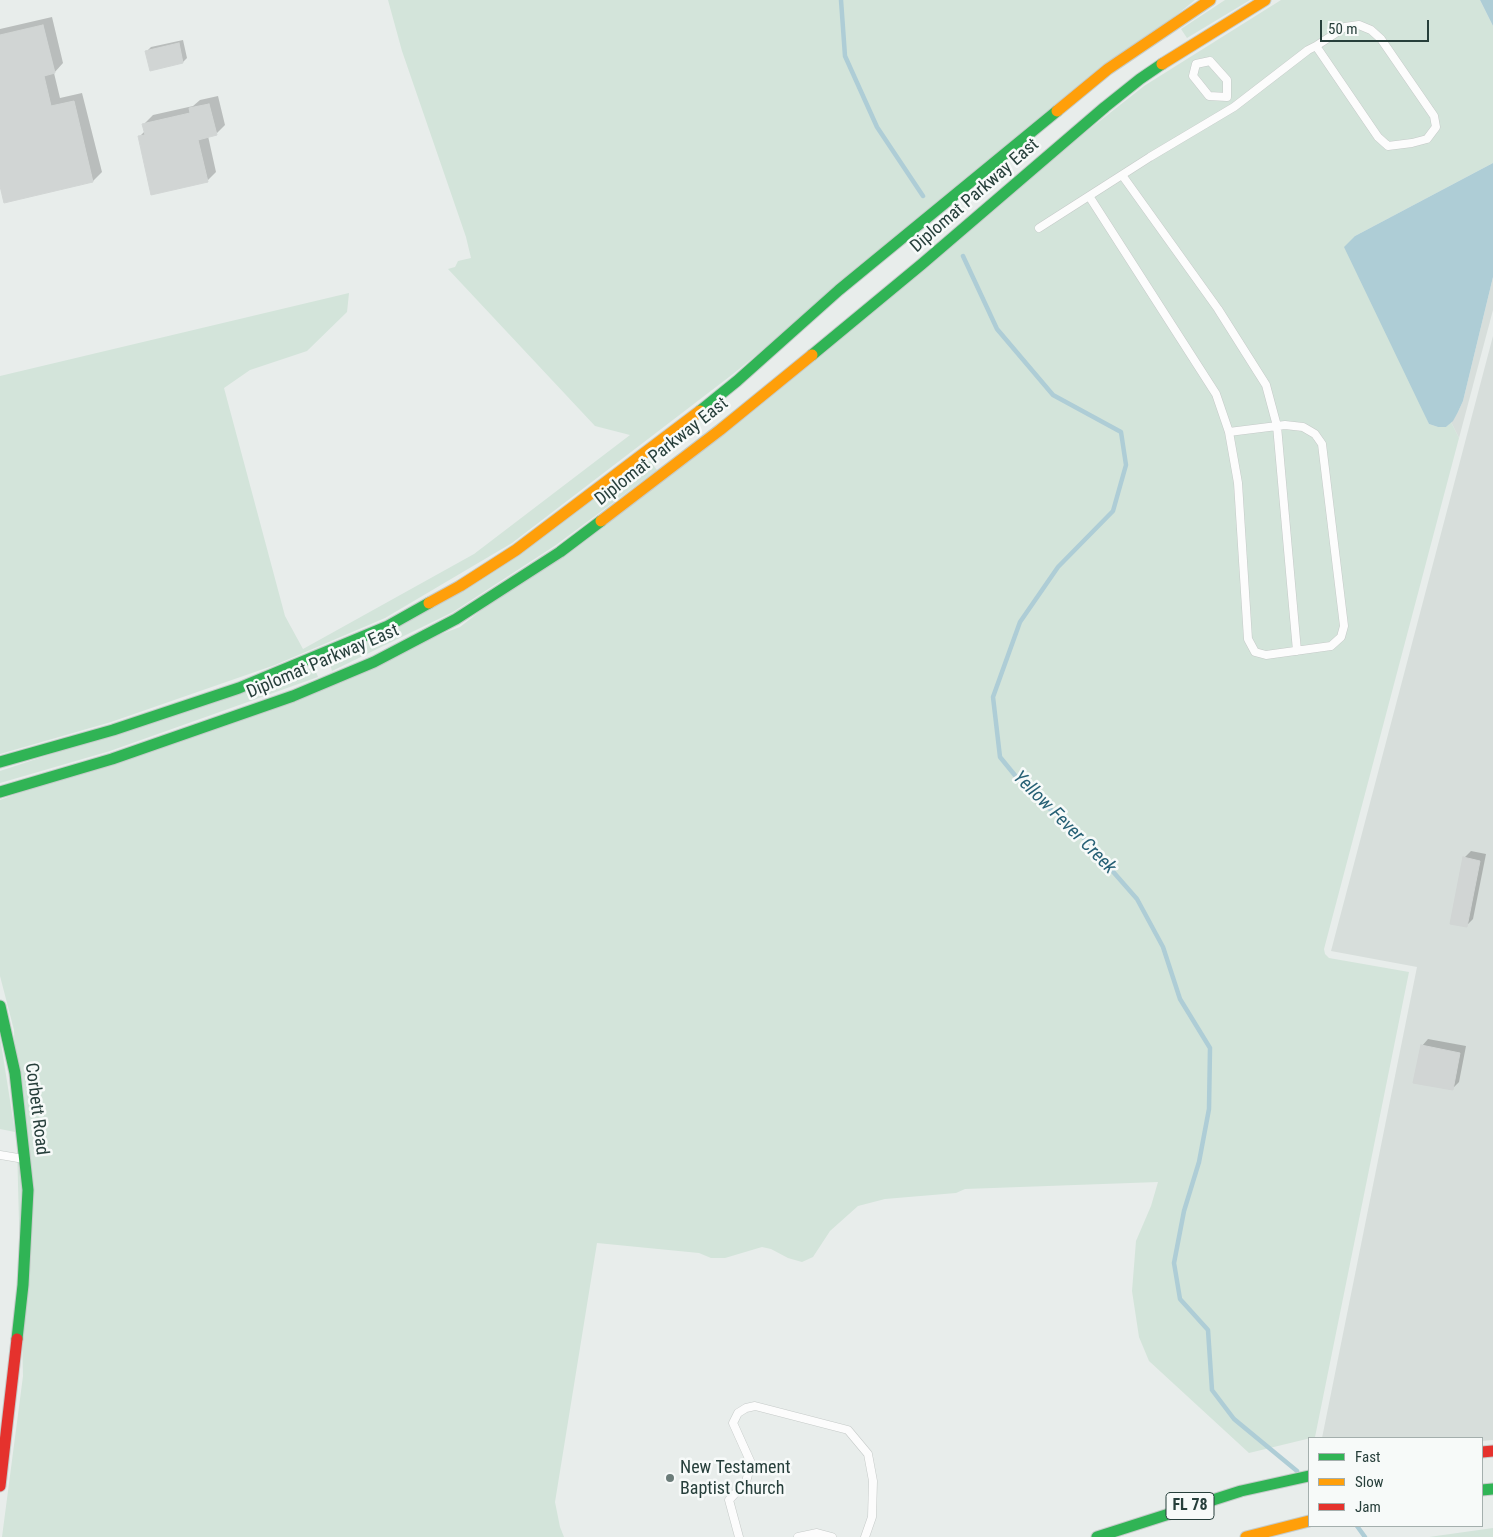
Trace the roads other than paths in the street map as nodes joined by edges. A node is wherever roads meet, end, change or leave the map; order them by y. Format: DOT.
graph roads {
  1 [pos="1210,0"];
  2 [pos="1265,0"];
  3 [pos="1177,38"];
  4 [pos="1316,46"];
  5 [pos="1196,64"];
  6 [pos="1226,97"];
  7 [pos="1234,107"];
  8 [pos="1122,175"];
  9 [pos="1089,196"];
  10 [pos="1039,228"];
  11 [pos="1277,426"];
  12 [pos="1229,432"];
  13 [pos="667,454"];
  14 [pos="1297,651"];
  15 [pos="323,669"];
  16 [pos="0,762"];
  17 [pos="0,792"];
  18 [pos="0,1006"];
  19 [pos="0,1155"];
  20 [pos="26,1159"];
  21 [pos="1308,1476"];
  22 [pos="0,1486"];
  23 [pos="1308,1521"];
  24 [pos="739,1537"];
  25 [pos="798,1537"];
  26 [pos="832,1537"];
  27 [pos="865,1537"];
  28 [pos="1097,1537"];
  29 [pos="1246,1537"];
  1 -- 3 [label="main road, Diplomat Parkway East"];
  2 -- 3 [label="main road, Diplomat Parkway East"];
  3 -- 5 [label="lane"];
  3 -- 13 [label="main road, Diplomat Parkway East"];
  3 -- 13 [label="main road, Diplomat Parkway East"];
  4 -- 4 [label="lane"];
  4 -- 7 [label="lane"];
  5 -- 6 [label="lane"];
  5 -- 6 [label="lane"];
  6 -- 7 [label="lane"];
  7 -- 8 [label="lane"];
  8 -- 9 [label="lane"];
  8 -- 11 [label="lane"];
  9 -- 10 [label="lane"];
  9 -- 12 [label="lane"];
  11 -- 12 [label="lane"];
  11 -- 14 [label="lane"];
  11 -- 14 [label="lane"];
  12 -- 14 [label="lane"];
  13 -- 15 [label="main road, Diplomat Parkway East"];
  13 -- 15 [label="main road, Diplomat Parkway East"];
  15 -- 16 [label="main road, Diplomat Parkway East"];
  15 -- 17 [label="main road, Diplomat Parkway East"];
  18 -- 20 [label="main road, Corbett Road"];
  19 -- 20 [label="lane"];
  20 -- 22 [label="main road, Corbett Road"];
  21 -- 28 [label="main road, FL 78"];
  23 -- 29 [label="main road"];
  24 -- 27 [label="lane"];
  25 -- 26 [label="lane"];
}
